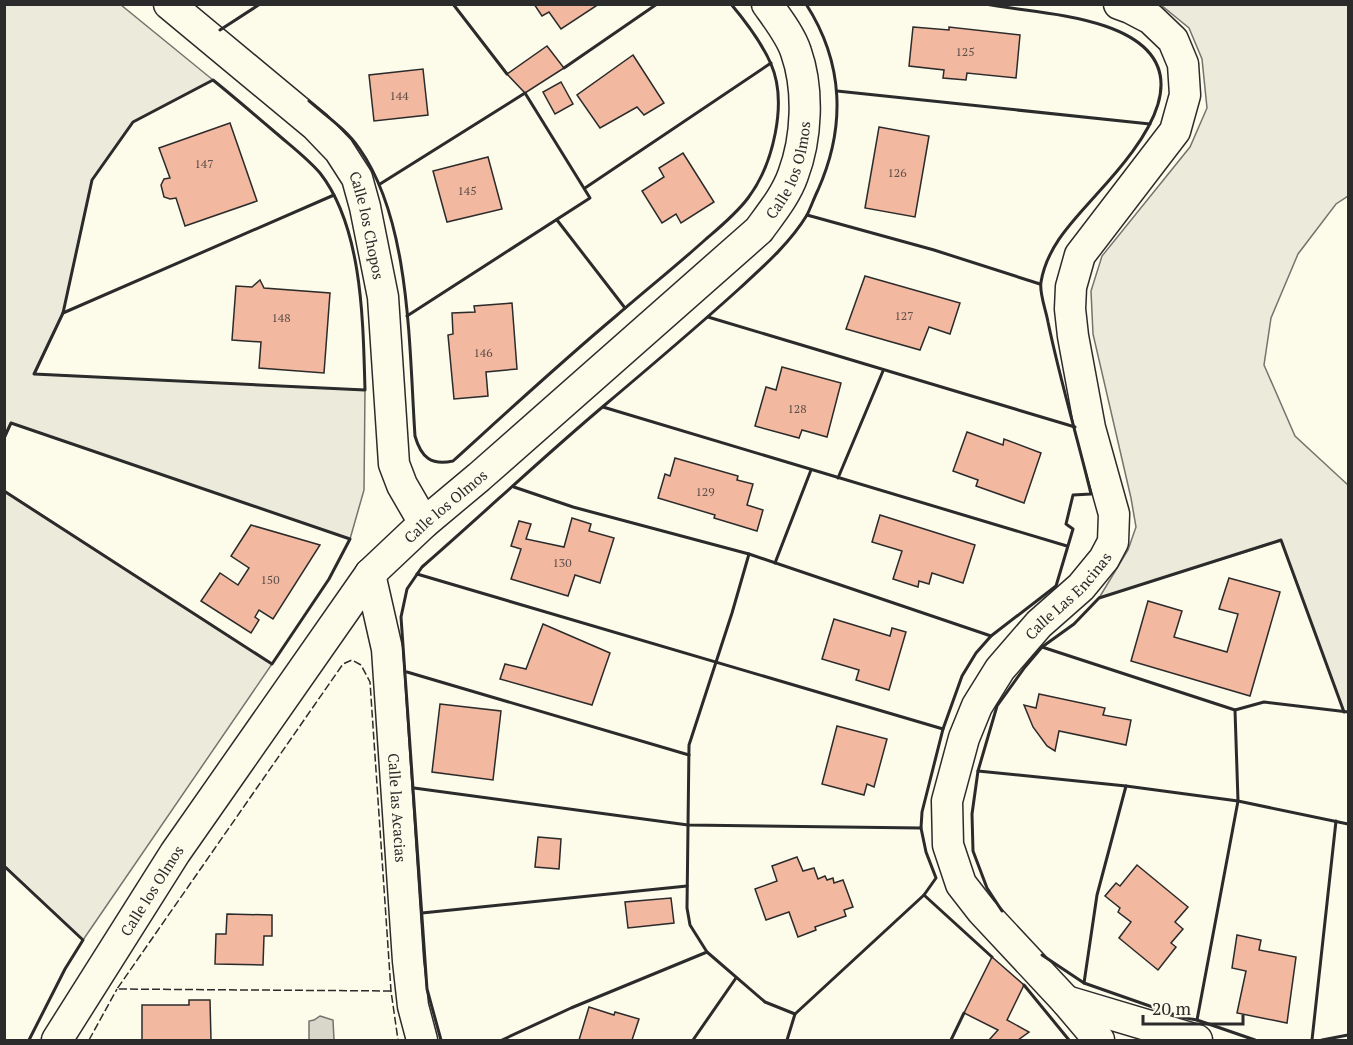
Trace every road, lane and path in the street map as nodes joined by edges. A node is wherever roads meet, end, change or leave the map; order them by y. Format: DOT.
graph roads {
  1 [pos="169,4"];
  2 [pos="767,4"];
  3 [pos="1119,4"];
  4 [pos="424,523"];
  5 [pos="370,574"];
  6 [pos="1066,1001"];
  7 [pos="57,1041"];
  8 [pos="422,1041"];
  9 [pos="1099,1041"];
  10 [pos="1197,1041"];
  1 -- 4 [label="street, Calle los Chopos"];
  2 -- 4 [label="street, Calle los Olmos"];
  3 -- 6 [label="street, Calle Las Encinas"];
  4 -- 5 [label="street, Calle los Olmos"];
  5 -- 7 [label="street, Calle los Olmos"];
  5 -- 8 [label="street, Calle las Acacias"];
  6 -- 9 [label="street, Calle Las Encinas"];
  6 -- 10 [label="street"];
}
